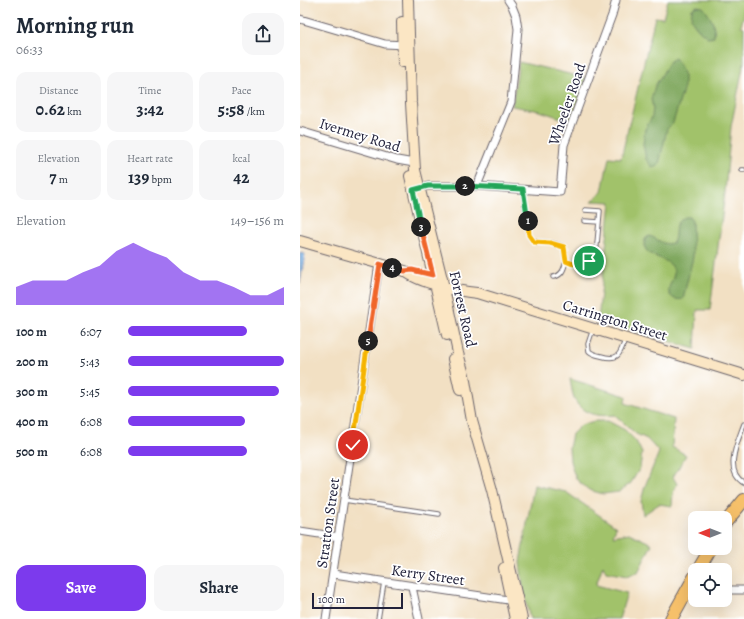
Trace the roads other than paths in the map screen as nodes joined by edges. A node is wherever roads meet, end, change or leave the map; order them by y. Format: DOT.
graph roads {
  1 [pos="402,0"];
  2 [pos="408,0"];
  3 [pos="508,0"];
  4 [pos="616,0"];
  5 [pos="300,18"];
  6 [pos="406,45"];
  7 [pos="300,131"];
  8 [pos="410,163"];
  9 [pos="477,186"];
  10 [pos="416,189"];
  11 [pos="523,189"];
  12 [pos="585,210"];
  13 [pos="584,221"];
  14 [pos="599,222"];
  15 [pos="300,241"];
  16 [pos="566,261"];
  17 [pos="380,264"];
  18 [pos="553,277"];
  19 [pos="438,281"];
  20 [pos="593,329"];
  21 [pos="625,339"];
  22 [pos="744,375"];
  23 [pos="744,424"];
  24 [pos="744,484"];
  25 [pos="344,500"];
  26 [pos="744,500"];
  27 [pos="439,514"];
  28 [pos="732,515"];
  29 [pos="300,531"];
  30 [pos="339,536"];
  31 [pos="334,574"];
  32 [pos="384,582"];
  33 [pos="412,587"];
  34 [pos="732,590"];
  35 [pos="744,590"];
  36 [pos="688,591"];
  37 [pos="514,601"];
  38 [pos="326,619"];
  39 [pos="378,619"];
  40 [pos="419,619"];
  41 [pos="515,619"];
  42 [pos="522,619"];
  43 [pos="671,619"];
  1 -- 6 [label="main road, Forrest Road"];
  2 -- 6 [label="main road, Forrest Road"];
  3 -- 9 [label="street"];
  4 -- 11 [label="street, Wheeler Road"];
  5 -- 6 [label="street"];
  6 -- 8 [label="main road, Forrest Road"];
  7 -- 8 [label="street, Ivermey Road"];
  8 -- 10 [label="main road, Forrest Road"];
  9 -- 10 [label="street, Wheeler Road"];
  9 -- 11 [label="street, Wheeler Road"];
  10 -- 19 [label="main road, Forrest Road"];
  11 -- 16 [label="lane"];
  12 -- 14 [label="lane"];
  13 -- 14 [label="lane"];
  14 -- 16 [label="lane"];
  15 -- 17 [label="main road, Carrington Street"];
  16 -- 18 [label="lane"];
  17 -- 19 [label="main road, Carrington Street"];
  17 -- 25 [label="street, Stratton Street"];
  19 -- 20 [label="main road, Carrington Street"];
  19 -- 37 [label="main road, Forrest Road"];
  20 -- 21 [label="main road, Carrington Street"];
  20 -- 21 [label="lane"];
  21 -- 22 [label="main road, Carrington Street"];
  23 -- 24 [label="lane"];
  25 -- 27 [label="lane"];
  25 -- 30 [label="street, Stratton Street"];
  26 -- 28 [label="main road"];
  29 -- 30 [label="street"];
  30 -- 31 [label="street, Stratton Street"];
  31 -- 32 [label="street, Kerry Street"];
  31 -- 38 [label="street, Stratton Street"];
  32 -- 33 [label="street, Kerry Street"];
  32 -- 39 [label="lane"];
  33 -- 37 [label="street, Kerry Street"];
  33 -- 40 [label="street"];
  34 -- 35 [label="street"];
  36 -- 43 [label="main road"];
  37 -- 41 [label="main road, Forrest Road"];
  37 -- 42 [label="main road, Forrest Road"];
}
